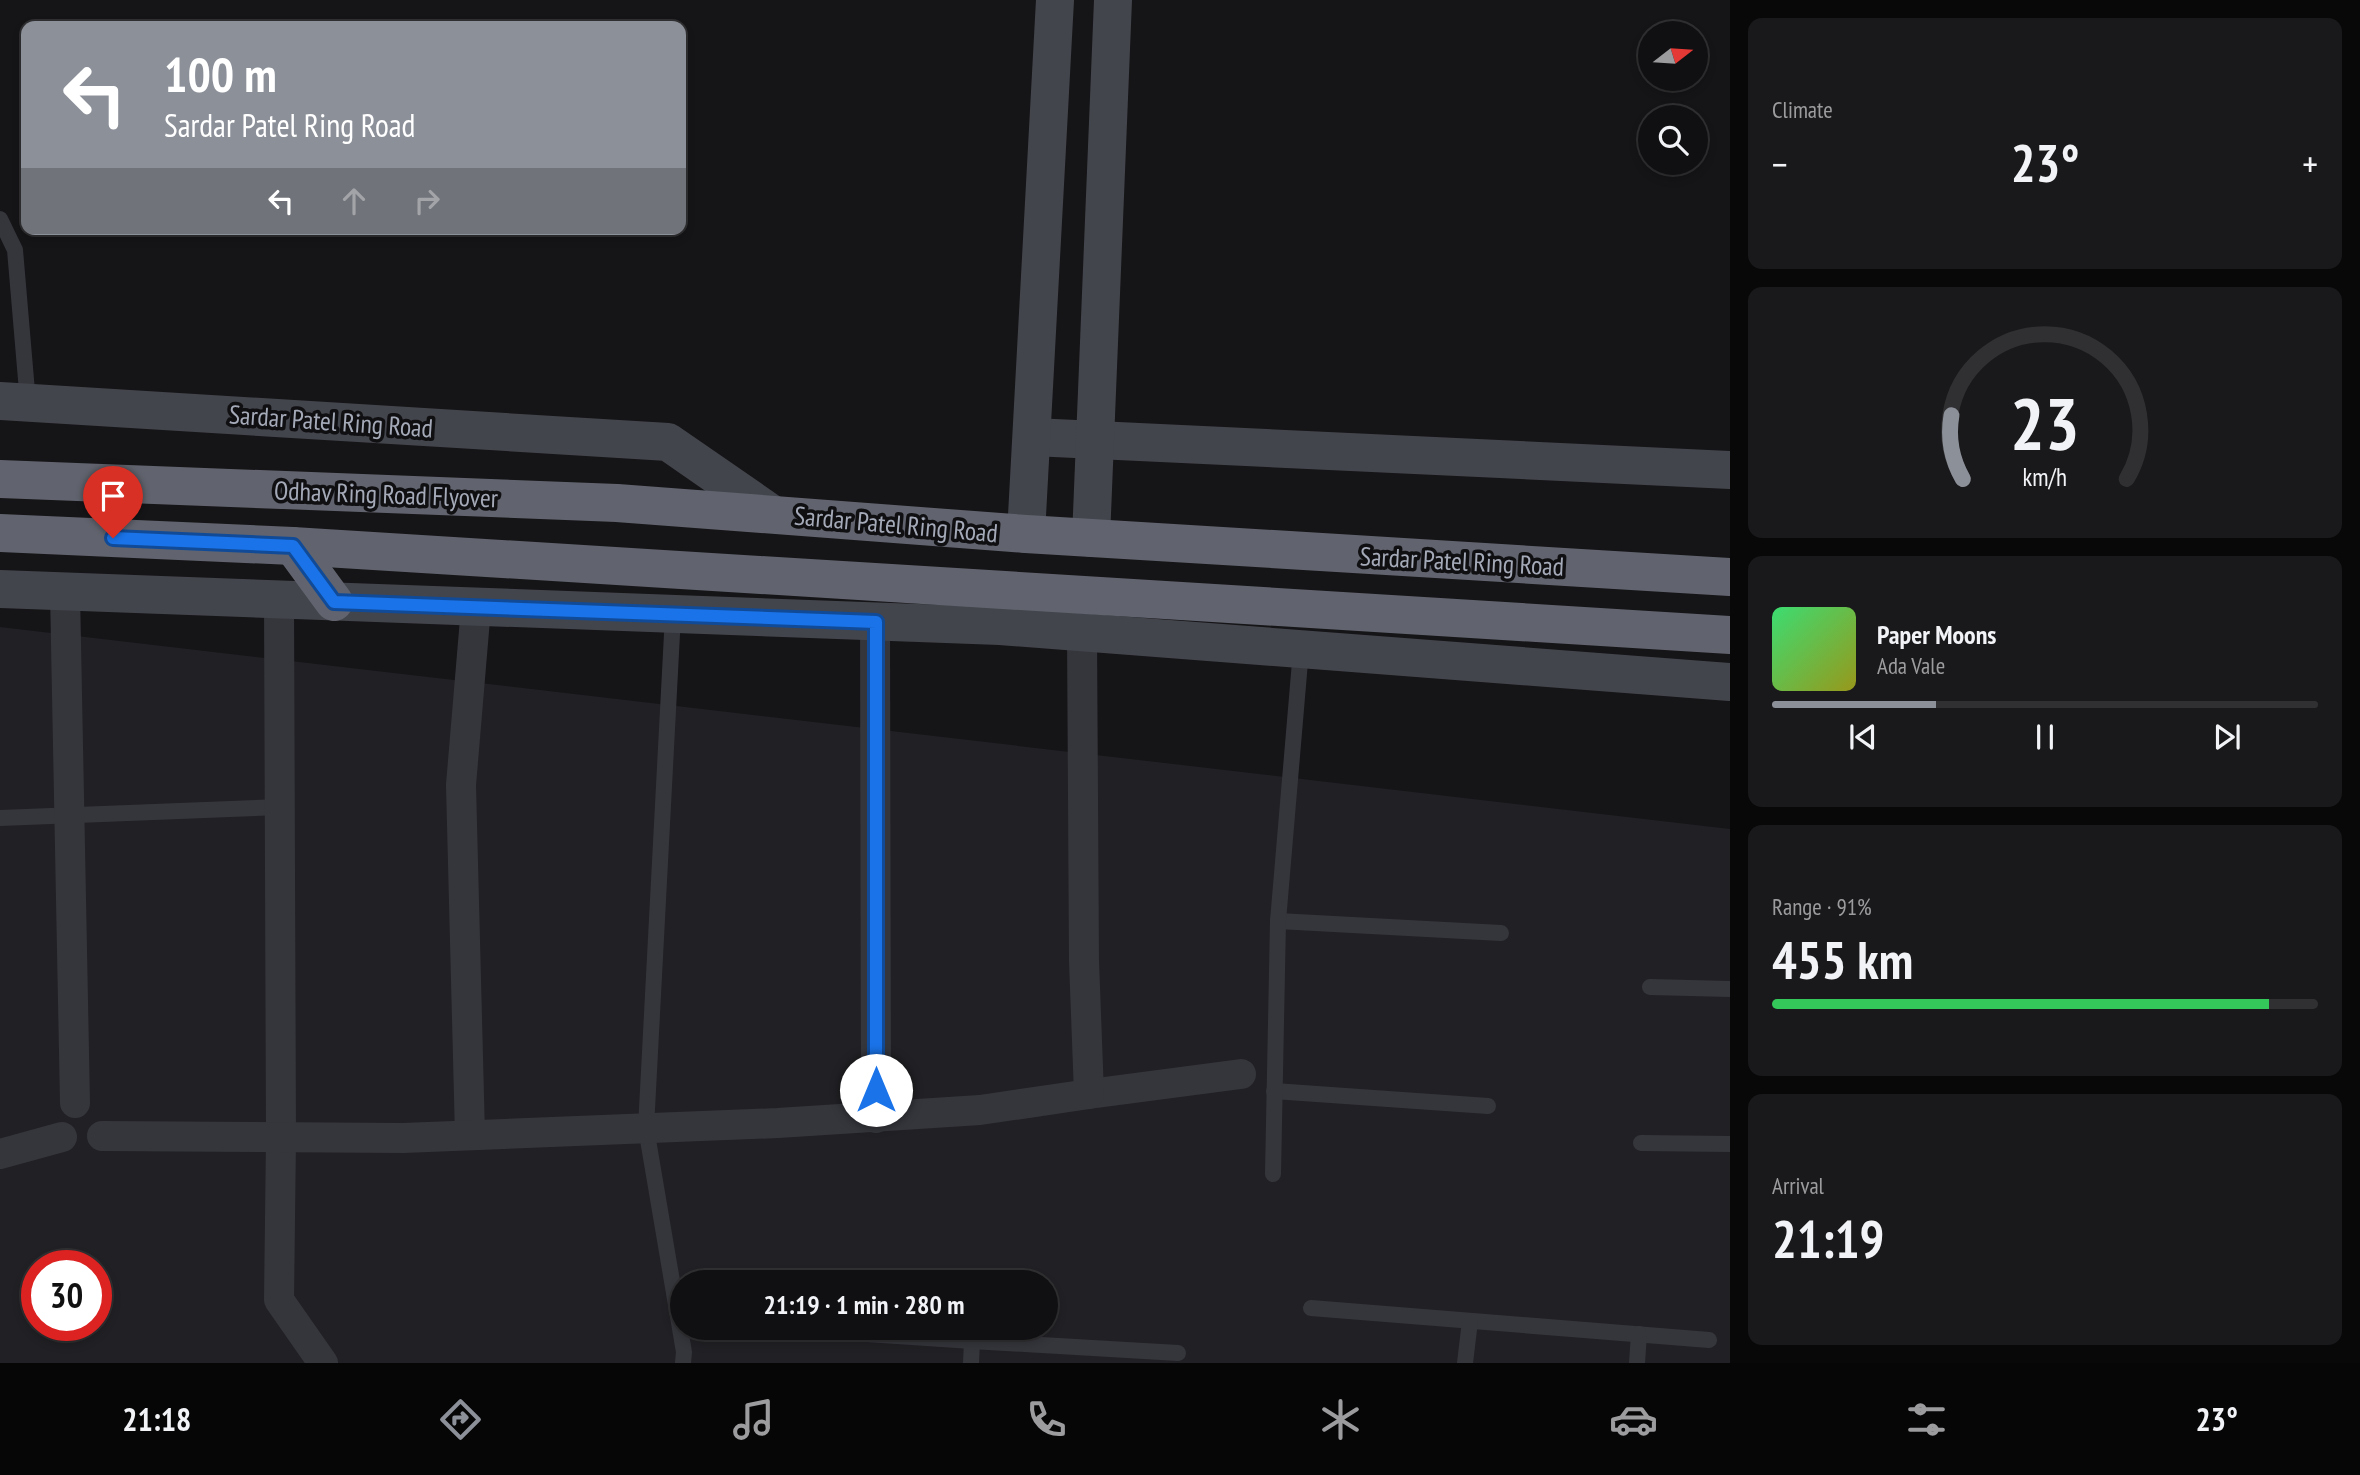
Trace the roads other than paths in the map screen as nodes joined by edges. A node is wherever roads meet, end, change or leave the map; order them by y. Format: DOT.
graph roads {
  1 [pos="1055,0"];
  2 [pos="1113,0"];
  3 [pos="0,219"];
  4 [pos="14,402"];
  5 [pos="1033,437"];
  6 [pos="1095,439"];
  7 [pos="1730,470"];
  8 [pos="0,479"];
  9 [pos="772,514"];
  10 [pos="0,533"];
  11 [pos="1026,534"];
  12 [pos="1091,538"];
  13 [pos="293,546"];
  14 [pos="1730,577"];
  15 [pos="0,589"];
  16 [pos="65,592"];
  17 [pos="279,600"];
  18 [pos="334,602"];
  19 [pos="476,607"];
  20 [pos="673,615"];
  21 [pos="876,622"];
  22 [pos="1082,633"];
  23 [pos="1730,635"];
  24 [pos="1301,650"];
  25 [pos="1730,682"];
  26 [pos="280,807"];
  27 [pos="69,814"];
  28 [pos="0,818"];
  29 [pos="1278,921"];
  30 [pos="1501,933"];
  31 [pos="1650,986"];
  32 [pos="1730,989"];
  33 [pos="1241,1074"];
  34 [pos="1274,1091"];
  35 [pos="1089,1094"];
  36 [pos="75,1103"];
  37 [pos="1488,1106"];
  38 [pos="876,1118"];
  39 [pos="646,1128"];
  40 [pos="470,1135"];
  41 [pos="102,1136"];
  42 [pos="62,1137"];
  43 [pos="281,1138"];
  44 [pos="1641,1143"];
  45 [pos="1730,1144"];
  46 [pos="0,1154"];
  47 [pos="1273,1174"];
  48 [pos="1311,1308"];
  49 [pos="1470,1321"];
  50 [pos="1639,1334"];
  51 [pos="957,1340"];
  52 [pos="1709,1340"];
  53 [pos="972,1341"];
  54 [pos="1178,1353"];
  55 [pos="323,1363"];
  56 [pos="683,1363"];
  57 [pos="971,1363"];
  58 [pos="1465,1363"];
  59 [pos="1637,1363"];
  1 -- 5 [label="street"];
  2 -- 6 [label="street"];
  3 -- 4 [label="lane"];
  4 -- 9 [label="street, Sardar Patel Ring Road"];
  5 -- 6 [label="street"];
  5 -- 11 [label="street"];
  6 -- 7 [label="street"];
  6 -- 12 [label="street"];
  8 -- 9 [label="highway, Odhav Ring Road Flyover"];
  9 -- 11 [label="highway, Sardar Patel Ring Road"];
  10 -- 13 [label="highway"];
  11 -- 12 [label="highway, Sardar Patel Ring Road"];
  12 -- 14 [label="highway, Sardar Patel Ring Road"];
  13 -- 18 [label="highway"];
  13 -- 23 [label="highway"];
  15 -- 16 [label="street"];
  16 -- 17 [label="street"];
  16 -- 27 [label="street"];
  17 -- 18 [label="street"];
  17 -- 26 [label="street"];
  18 -- 19 [label="street"];
  19 -- 20 [label="street"];
  19 -- 40 [label="street"];
  20 -- 21 [label="street"];
  20 -- 39 [label="lane"];
  21 -- 22 [label="street"];
  21 -- 38 [label="street"];
  22 -- 24 [label="street"];
  22 -- 35 [label="street"];
  24 -- 25 [label="street"];
  24 -- 29 [label="lane"];
  26 -- 27 [label="lane"];
  26 -- 43 [label="street"];
  27 -- 28 [label="lane"];
  27 -- 36 [label="street"];
  29 -- 30 [label="lane"];
  29 -- 34 [label="lane"];
  31 -- 32 [label="lane"];
  33 -- 35 [label="street"];
  34 -- 37 [label="lane"];
  34 -- 47 [label="lane"];
  35 -- 38 [label="street"];
  38 -- 39 [label="street"];
  39 -- 40 [label="street"];
  39 -- 56 [label="lane"];
  40 -- 43 [label="street"];
  41 -- 43 [label="street"];
  42 -- 46 [label="street"];
  43 -- 55 [label="street"];
  44 -- 45 [label="lane"];
  48 -- 49 [label="lane"];
  49 -- 50 [label="lane"];
  49 -- 58 [label="lane"];
  50 -- 52 [label="lane"];
  50 -- 59 [label="lane"];
  51 -- 53 [label="lane"];
  53 -- 54 [label="lane"];
  53 -- 57 [label="lane"];
}
